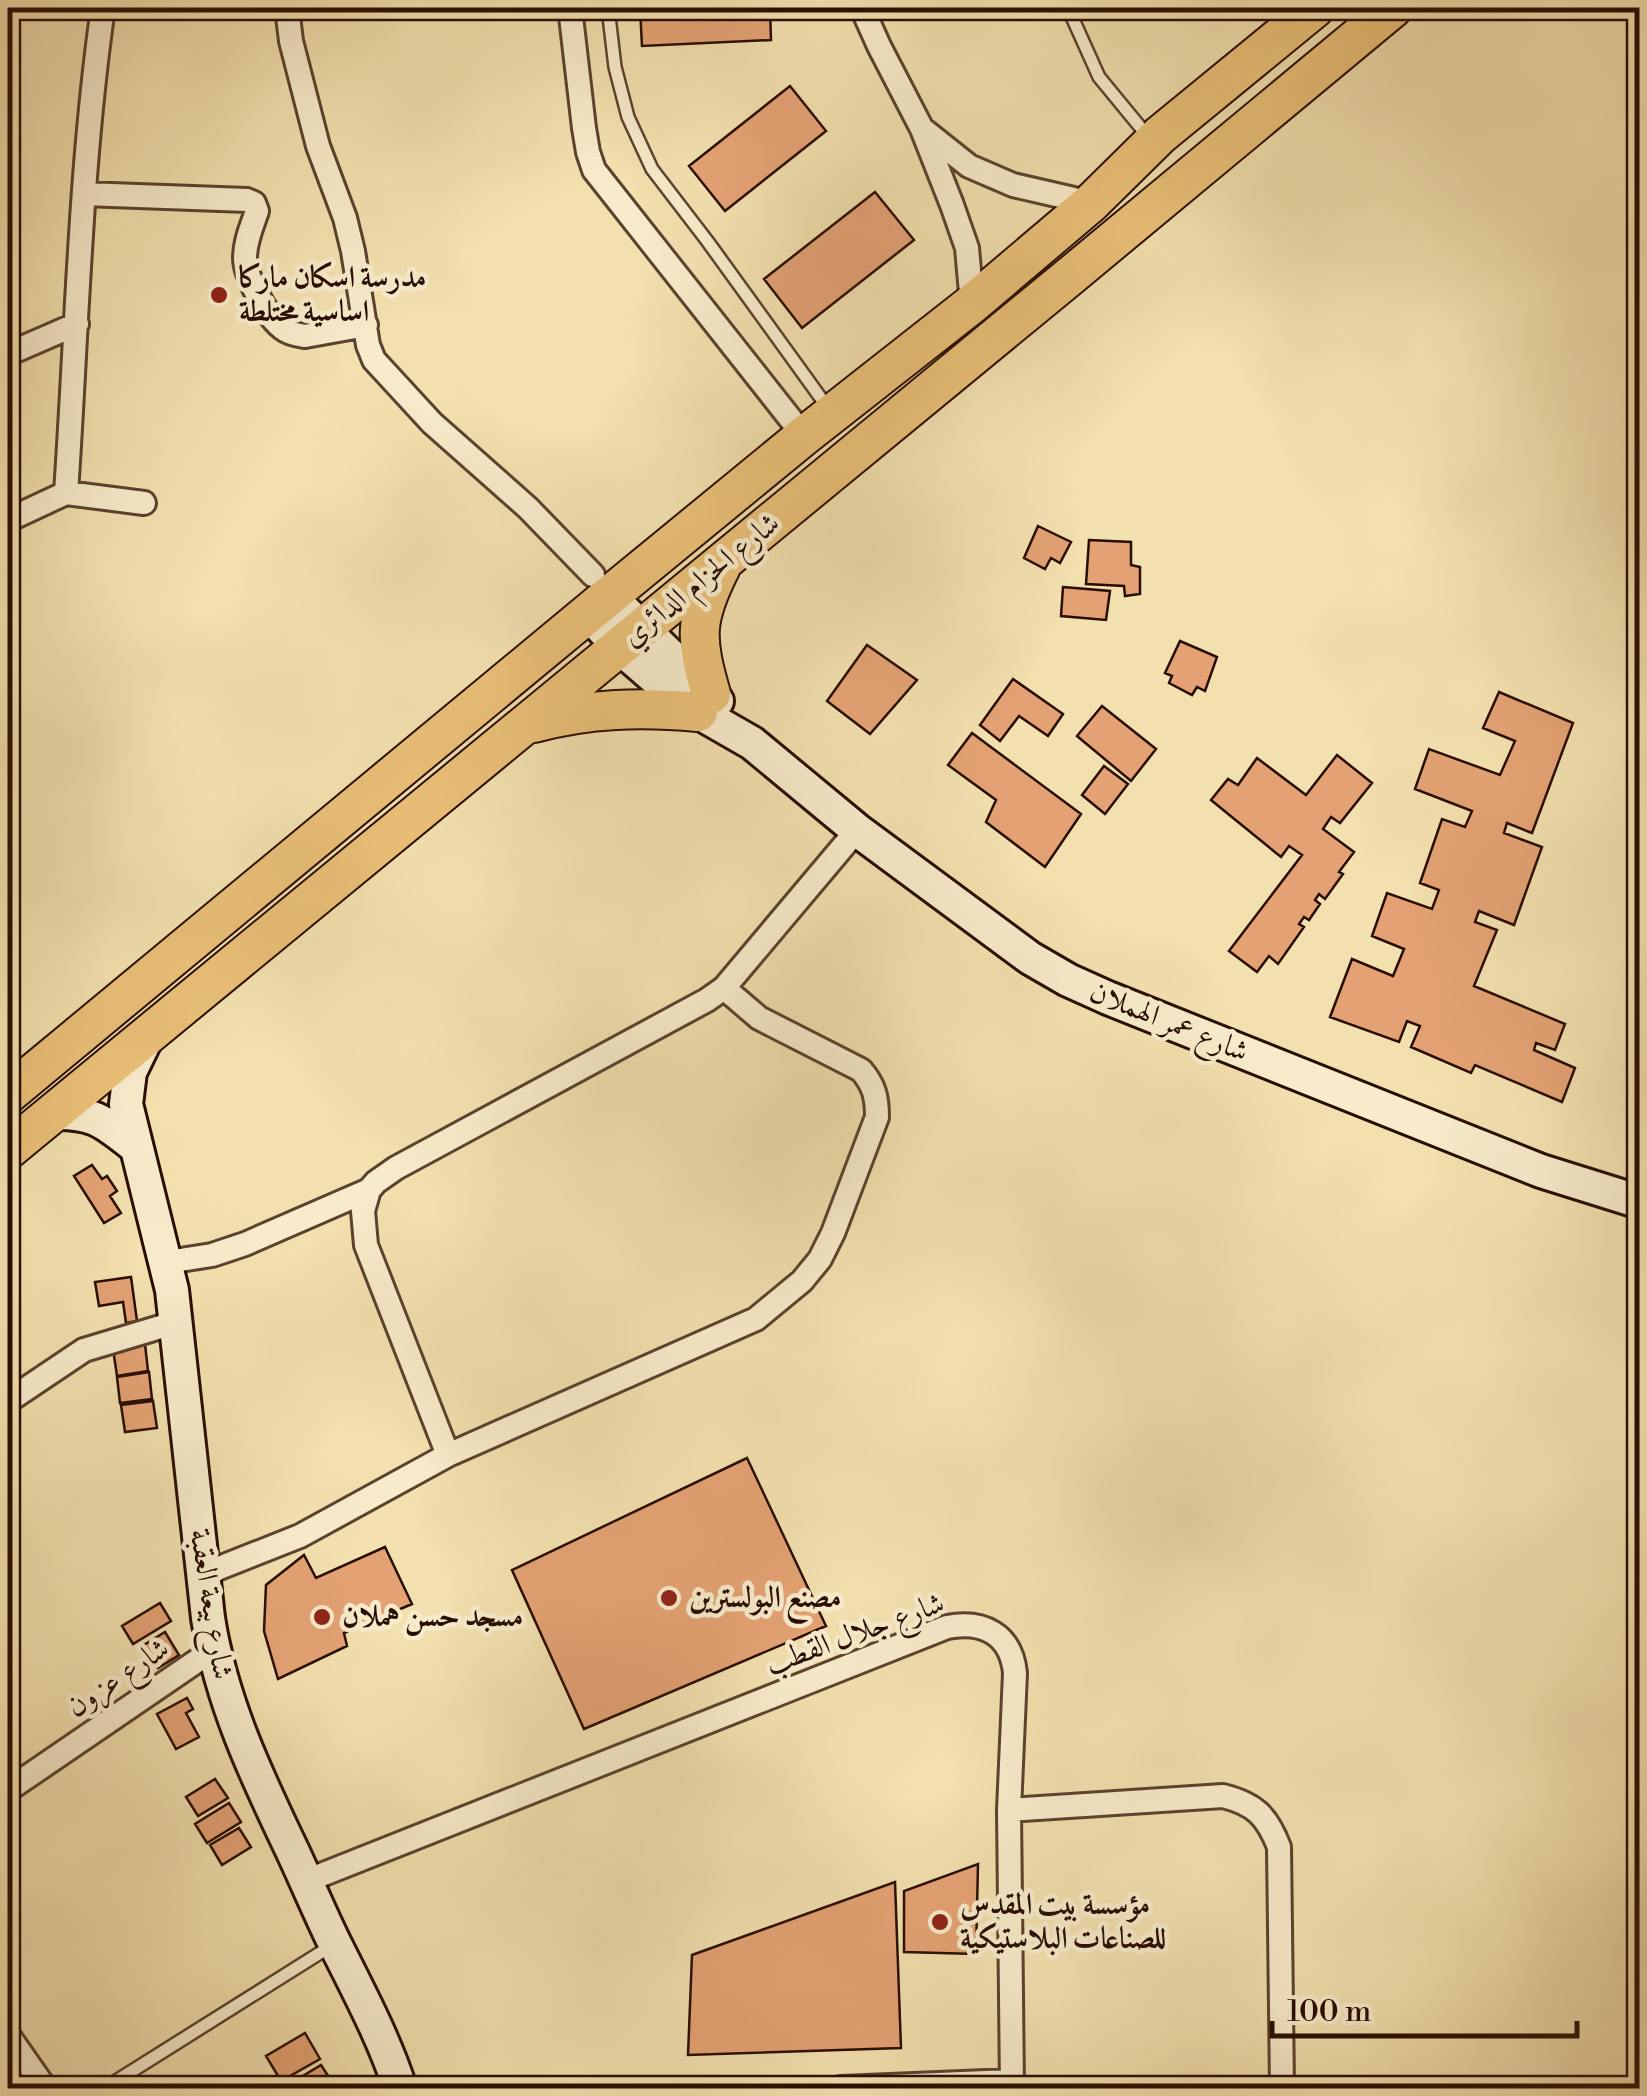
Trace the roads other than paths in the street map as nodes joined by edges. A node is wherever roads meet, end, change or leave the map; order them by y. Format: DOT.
graph roads {
  1 [pos="103,8"];
  2 [pos="287,8"];
  3 [pos="570,8"];
  4 [pos="608,8"];
  5 [pos="862,8"];
  6 [pos="1068,8"];
  7 [pos="1316,8"];
  8 [pos="1393,8"];
  9 [pos="922,129"];
  10 [pos="1153,142"];
  11 [pos="84,194"];
  12 [pos="1091,203"];
  13 [pos="972,304"];
  14 [pos="77,324"];
  15 [pos="366,324"];
  16 [pos="8,354"];
  17 [pos="818,425"];
  18 [pos="66,492"];
  19 [pos="144,503"];
  20 [pos="8,520"];
  21 [pos="724,562"];
  22 [pos="597,595"];
  23 [pos="630,638"];
  24 [pos="705,703"];
  25 [pos="526,724"];
  26 [pos="857,830"];
  27 [pos="724,988"];
  28 [pos="148,1034"];
  29 [pos="8,1094"];
  30 [pos="53,1113"];
  31 [pos="136,1147"];
  32 [pos="8,1150"];
  33 [pos="369,1190"];
  34 [pos="1640,1202"];
  35 [pos="167,1262"];
  36 [pos="177,1322"];
  37 [pos="8,1401"];
  38 [pos="448,1455"];
  39 [pos="204,1574"];
  40 [pos="213,1650"];
  41 [pos="8,1790"];
  42 [pos="1009,1810"];
  43 [pos="306,1880"];
  44 [pos="335,1944"];
  45 [pos="8,2034"];
  46 [pos="1012,2085"];
  47 [pos="44,2088"];
  48 [pos="106,2088"];
  49 [pos="400,2088"];
  50 [pos="841,2088"];
  51 [pos="1282,2088"];
  1 -- 11 [label="street"];
  2 -- 15 [label="street"];
  3 -- 17 [label="street"];
  4 -- 17 [label="lane"];
  5 -- 9 [label="street"];
  6 -- 10 [label="lane"];
  7 -- 10 [label="main road, شارع الحزام الدائري"];
  8 -- 21 [label="main road, شارع الحزام الدائري"];
  9 -- 12 [label="street"];
  9 -- 13 [label="street"];
  10 -- 12 [label="main road, شارع الحزام الدائري"];
  11 -- 14 [label="street"];
  11 -- 15 [label="street"];
  12 -- 13 [label="main road, شارع الحزام الدائري"];
  13 -- 17 [label="main road, شارع الحزام الدائري"];
  14 -- 16 [label="street"];
  14 -- 18 [label="street"];
  15 -- 22 [label="street"];
  17 -- 22 [label="main road, شارع الحزام الدائري"];
  18 -- 19 [label="street"];
  18 -- 20 [label="street"];
  21 -- 23 [label="main road, شارع الحزام الدائري"];
  21 -- 24 [label="main road"];
  22 -- 23 [label="street, شارع عمر الهملان"];
  22 -- 29 [label="main road, شارع الحزام الدائري"];
  23 -- 24 [label="street, شارع عمر الهملان"];
  23 -- 25 [label="main road, شارع الحزام الدائري"];
  24 -- 25 [label="main road"];
  24 -- 26 [label="street, شارع عمر الهملان"];
  25 -- 28 [label="main road, شارع الحزام الدائري"];
  26 -- 27 [label="street"];
  26 -- 34 [label="street, شارع عمر الهملان"];
  27 -- 33 [label="street"];
  27 -- 38 [label="street"];
  28 -- 30 [label="main road, شارع الحزام الدائري"];
  28 -- 31 [label="street, شارع بيعة العقبة"];
  30 -- 31 [label="street"];
  30 -- 32 [label="main road, شارع الحزام الدائري"];
  31 -- 35 [label="street, شارع بيعة العقبة"];
  33 -- 35 [label="street"];
  33 -- 38 [label="street"];
  35 -- 36 [label="street, شارع بيعة العقبة"];
  36 -- 37 [label="street"];
  36 -- 39 [label="street, شارع بيعة العقبة"];
  38 -- 39 [label="street"];
  39 -- 40 [label="street, شارع بيعة العقبة"];
  40 -- 41 [label="street, شارع عزون"];
  40 -- 43 [label="street, شارع بيعة العقبة"];
  42 -- 43 [label="street, شارع جلال القطب"];
  42 -- 46 [label="street, شارع جلال القطب"];
  42 -- 51 [label="street"];
  43 -- 44 [label="street, شارع بيعة العقبة"];
  44 -- 48 [label="lane"];
  44 -- 49 [label="street, شارع بيعة العقبة"];
  45 -- 47 [label="street"];
  46 -- 50 [label="street"];
}
